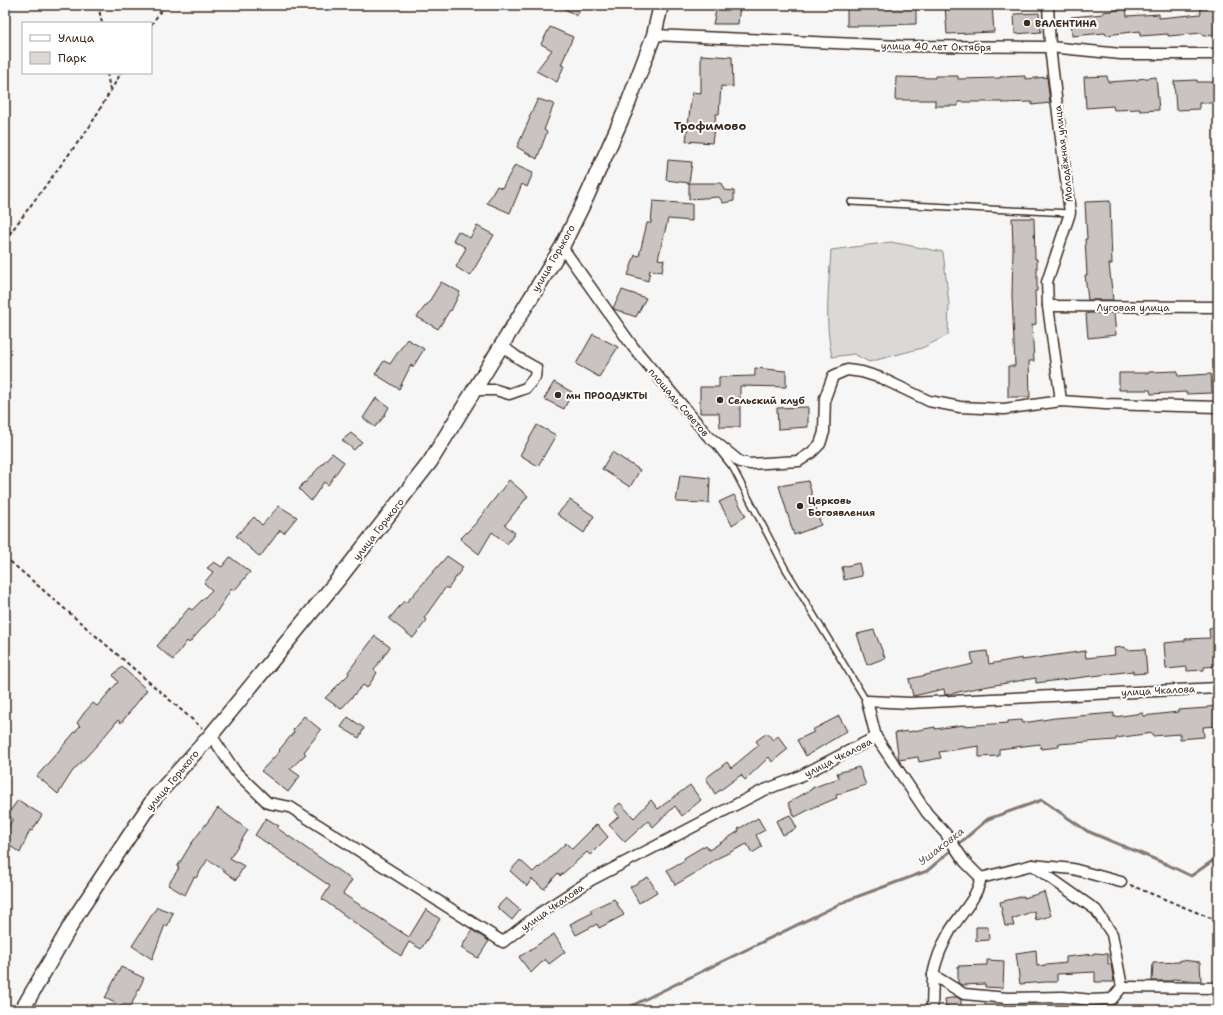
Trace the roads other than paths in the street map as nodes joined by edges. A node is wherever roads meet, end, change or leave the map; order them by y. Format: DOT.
graph roads {
  1 [pos="661,5"];
  2 [pos="1048,5"];
  3 [pos="654,35"];
  4 [pos="1050,47"];
  5 [pos="1218,54"];
  6 [pos="851,202"];
  7 [pos="1070,213"];
  8 [pos="562,247"];
  9 [pos="1048,306"];
  10 [pos="1218,307"];
  11 [pos="502,344"];
  12 [pos="474,390"];
  13 [pos="1061,401"];
  14 [pos="1218,407"];
  15 [pos="708,436"];
  16 [pos="1218,688"];
  17 [pos="867,701"];
  18 [pos="210,735"];
  19 [pos="876,738"];
  20 [pos="1032,865"];
  21 [pos="981,878"];
  22 [pos="1121,882"];
  23 [pos="933,975"];
  24 [pos="1122,987"];
  25 [pos="1218,988"];
  26 [pos="22,1010"];
  27 [pos="932,1010"];
  1 -- 3 [label="main road, улица Горького"];
  2 -- 4 [label="street, Молодёжная улица"];
  3 -- 4 [label="street, улица 40 лет Октября"];
  3 -- 8 [label="main road, улица Горького"];
  4 -- 5 [label="street, улица 40 лет Октября"];
  4 -- 7 [label="street, Молодёжная улица"];
  6 -- 7 [label="lane"];
  7 -- 9 [label="street, Молодёжная улица"];
  8 -- 11 [label="main road, улица Горького"];
  8 -- 15 [label="street, площадь Советов"];
  9 -- 10 [label="street, Луговая улица"];
  9 -- 13 [label="street, Молодёжная улица"];
  11 -- 12 [label="main road, улица Горького"];
  11 -- 12 [label="street"];
  12 -- 18 [label="main road, улица Горького"];
  13 -- 14 [label="street"];
  13 -- 15 [label="street, площадь Советов"];
  15 -- 17 [label="lane"];
  16 -- 17 [label="street, улица Чкалова"];
  17 -- 19 [label="street, улица Чкалова"];
  18 -- 19 [label="street, улица Чкалова"];
  18 -- 26 [label="main road, улица Горького"];
  19 -- 21 [label="street"];
  20 -- 21 [label="street"];
  20 -- 22 [label="street"];
  20 -- 24 [label="street"];
  21 -- 23 [label="street"];
  23 -- 24 [label="street"];
  23 -- 27 [label="street"];
  24 -- 25 [label="street"];
}
